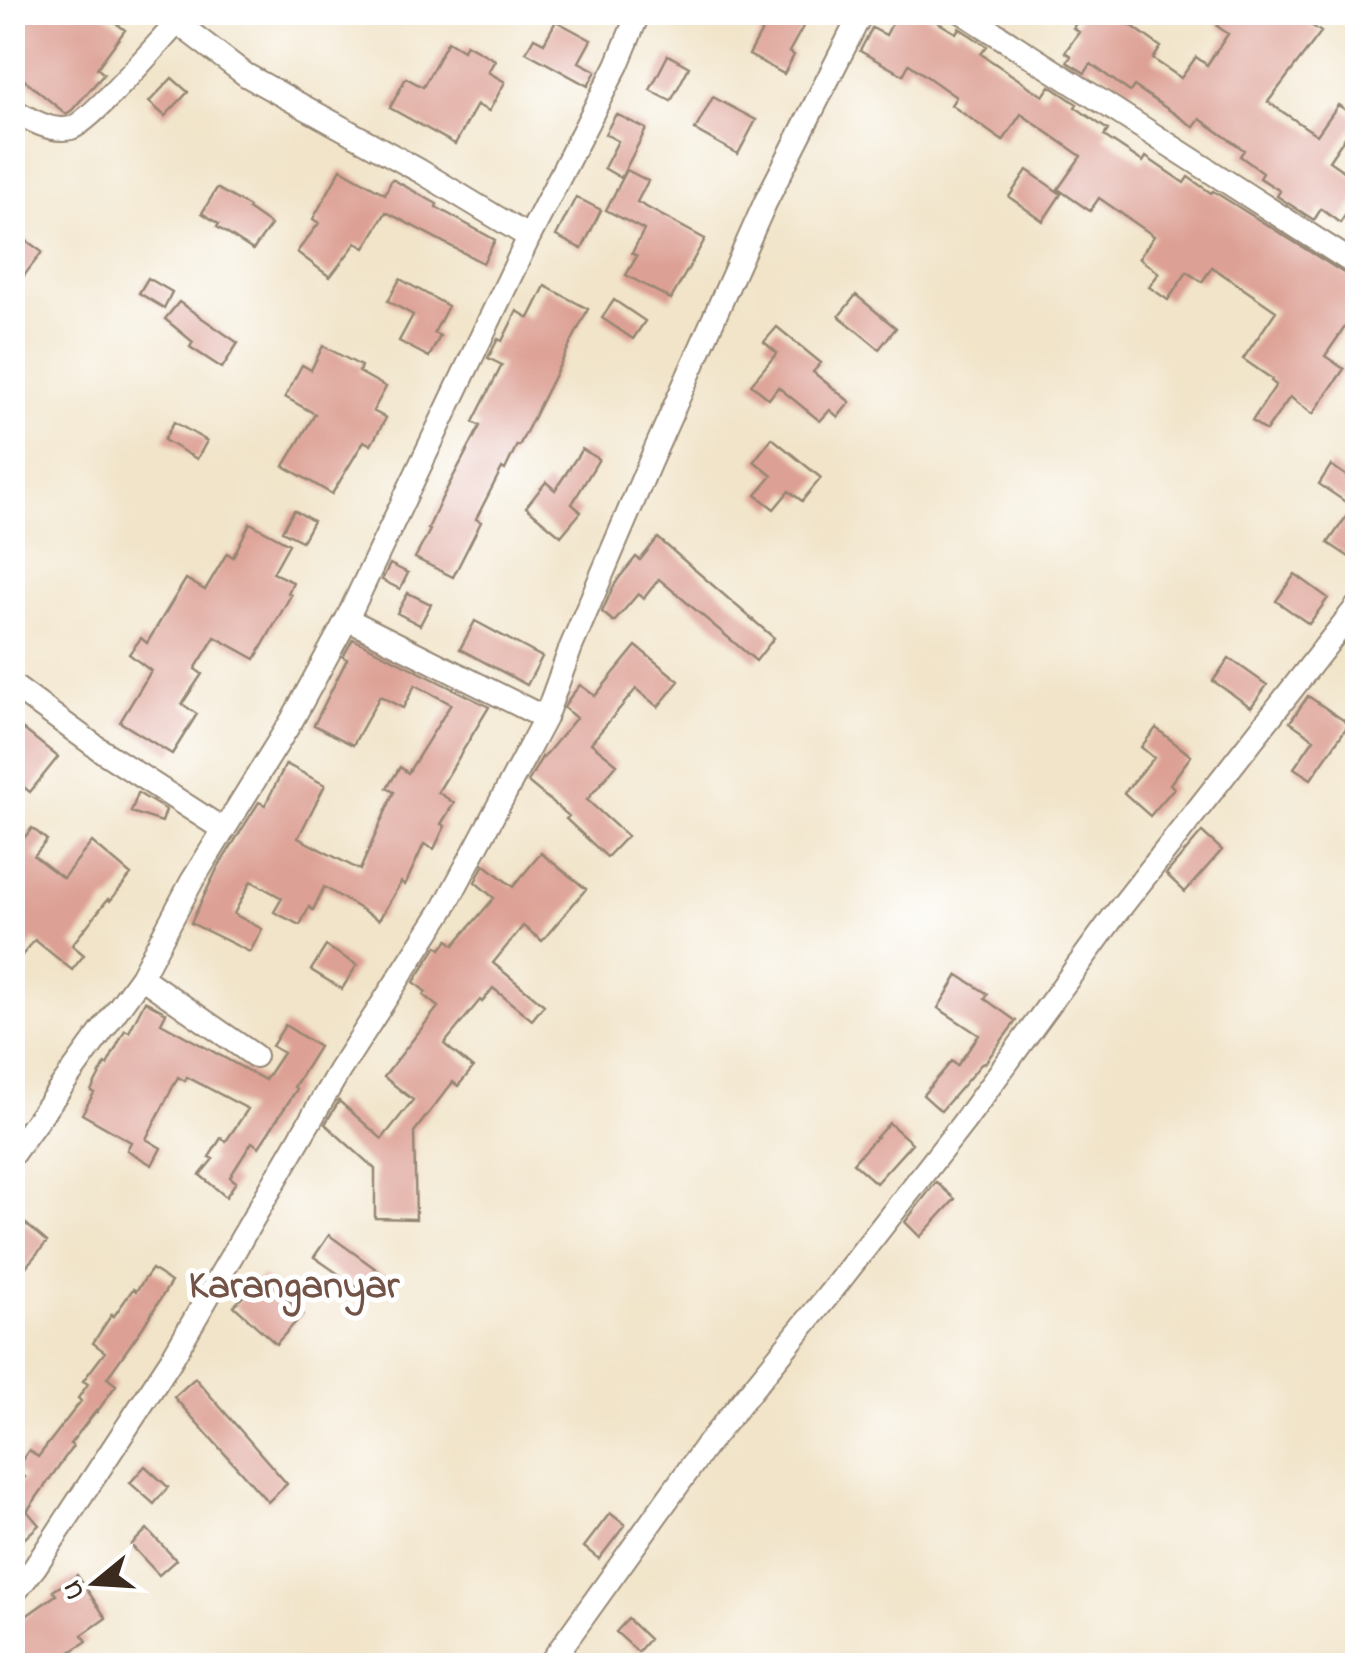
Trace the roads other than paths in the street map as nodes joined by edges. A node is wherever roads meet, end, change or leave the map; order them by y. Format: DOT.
graph roads {
  1 [pos="639,12"];
  2 [pos="862,12"];
  3 [pos="962,12"];
  4 [pos="170,18"];
  5 [pos="12,109"];
  6 [pos="529,237"];
  7 [pos="1358,266"];
  8 [pos="1358,605"];
  9 [pos="347,619"];
  10 [pos="12,685"];
  11 [pos="545,718"];
  12 [pos="224,830"];
  13 [pos="141,977"];
  14 [pos="255,1056"];
  15 [pos="12,1155"];
  16 [pos="12,1596"];
  17 [pos="548,1666"];
  1 -- 6 [label="street"];
  2 -- 11 [label="street"];
  3 -- 7 [label="street"];
  4 -- 5 [label="street"];
  4 -- 6 [label="street"];
  6 -- 9 [label="street"];
  8 -- 17 [label="street"];
  9 -- 11 [label="street"];
  9 -- 12 [label="street"];
  10 -- 12 [label="street"];
  11 -- 16 [label="street"];
  12 -- 13 [label="street"];
  13 -- 14 [label="street"];
  13 -- 15 [label="street"];
}
